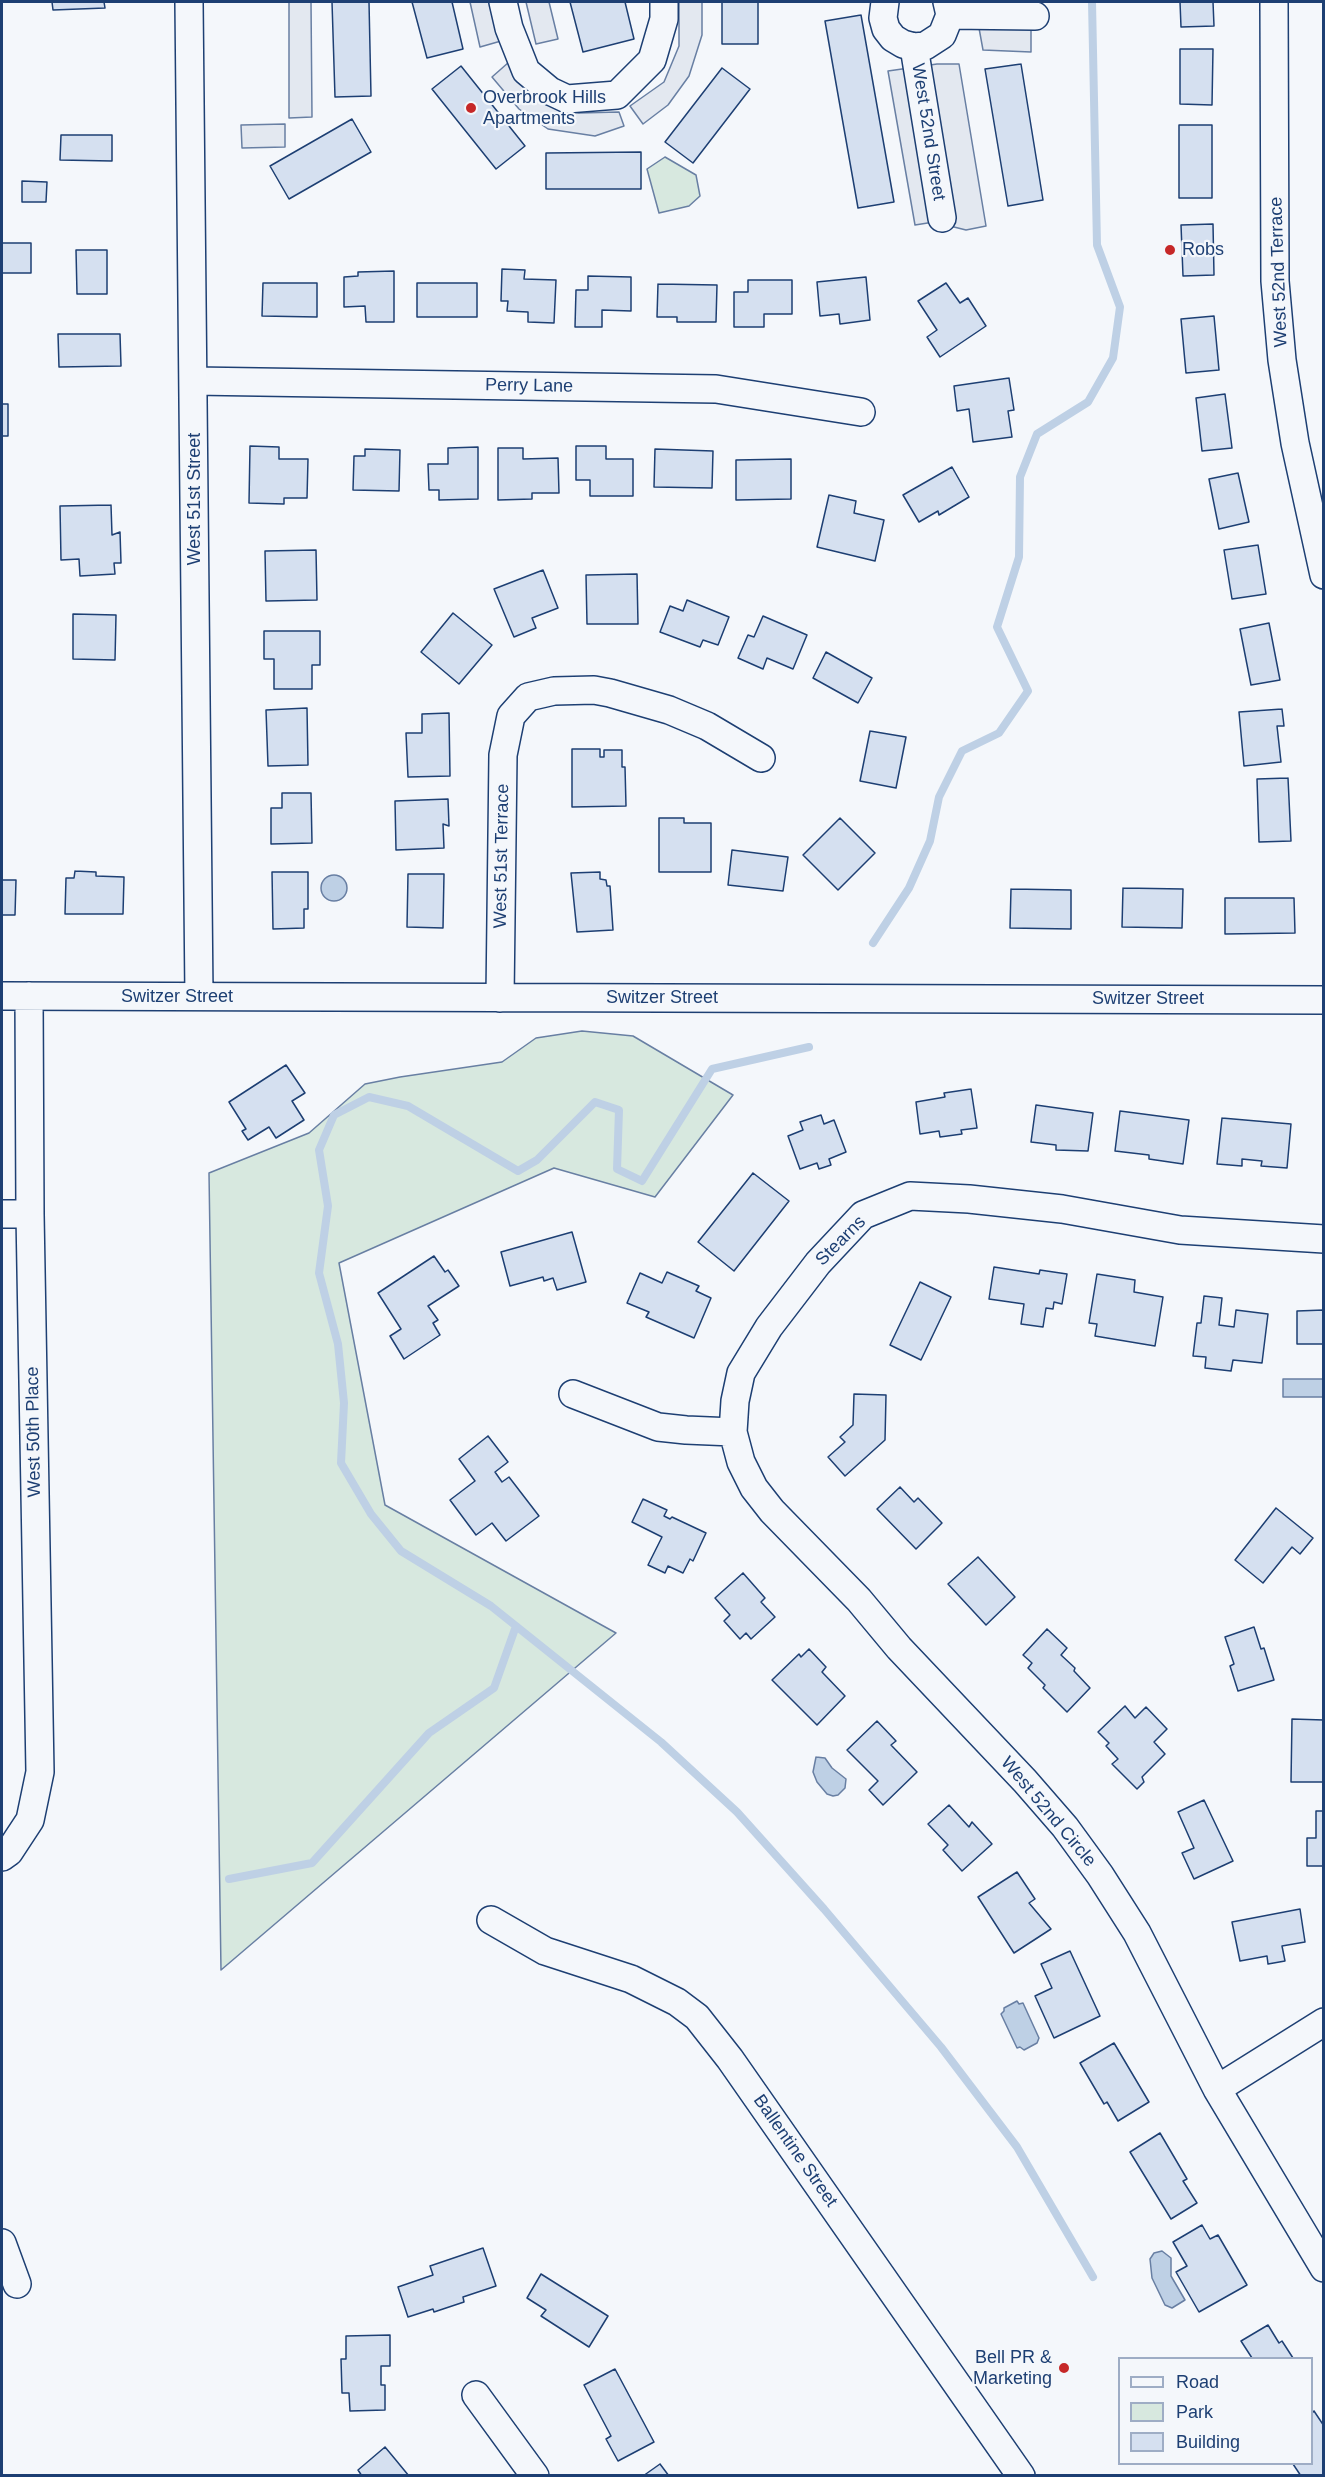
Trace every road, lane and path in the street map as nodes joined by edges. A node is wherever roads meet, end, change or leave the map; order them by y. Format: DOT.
graph roads {
  1 [pos="189,2"];
  2 [pos="503,2"];
  3 [pos="664,2"];
  4 [pos="885,2"];
  5 [pos="1274,2"];
  6 [pos="948,8"];
  7 [pos="1035,16"];
  8 [pos="914,47"];
  9 [pos="942,218"];
  10 [pos="194,381"];
  11 [pos="861,412"];
  12 [pos="1323,575"];
  13 [pos="761,758"];
  14 [pos="2,996"];
  15 [pos="29,996"];
  16 [pos="199,996"];
  17 [pos="500,998"];
  18 [pos="1323,1000"];
  19 [pos="2,1214"];
  20 [pos="30,1214"];
  21 [pos="1323,1239"];
  22 [pos="573,1394"];
  23 [pos="733,1432"];
  24 [pos="2,1857"];
  25 [pos="490,1920"];
  26 [pos="1323,2022"];
  27 [pos="1217,2089"];
  28 [pos="2,2243"];
  29 [pos="1323,2268"];
  30 [pos="17,2284"];
  31 [pos="476,2395"];
  32 [pos="535,2475"];
  33 [pos="1021,2475"];
  1 -- 10 [label="street, West 51st Street"];
  2 -- 3 [label="street"];
  4 -- 8 [label="street, West 52nd Street"];
  5 -- 12 [label="street, West 52nd Terrace"];
  6 -- 7 [label="street"];
  6 -- 8 [label="street, West 52nd Street"];
  8 -- 9 [label="street, West 52nd Street"];
  10 -- 11 [label="street, Perry Lane"];
  10 -- 16 [label="street, West 51st Street"];
  13 -- 17 [label="street, West 51st Terrace"];
  14 -- 15 [label="street, Switzer Street"];
  15 -- 16 [label="street, Switzer Street"];
  15 -- 20 [label="street, West 50th Place"];
  16 -- 17 [label="street, Switzer Street"];
  17 -- 18 [label="street, Switzer Street"];
  19 -- 20 [label="street"];
  20 -- 24 [label="street, West 50th Place"];
  21 -- 23 [label="street, Stearns"];
  22 -- 23 [label="street"];
  23 -- 27 [label="street, West 52nd Circle"];
  25 -- 33 [label="street, Ballentine Street"];
  26 -- 27 [label="street"];
  27 -- 29 [label="street, West 52nd Circle"];
  28 -- 30 [label="street"];
  31 -- 32 [label="street"];
}
